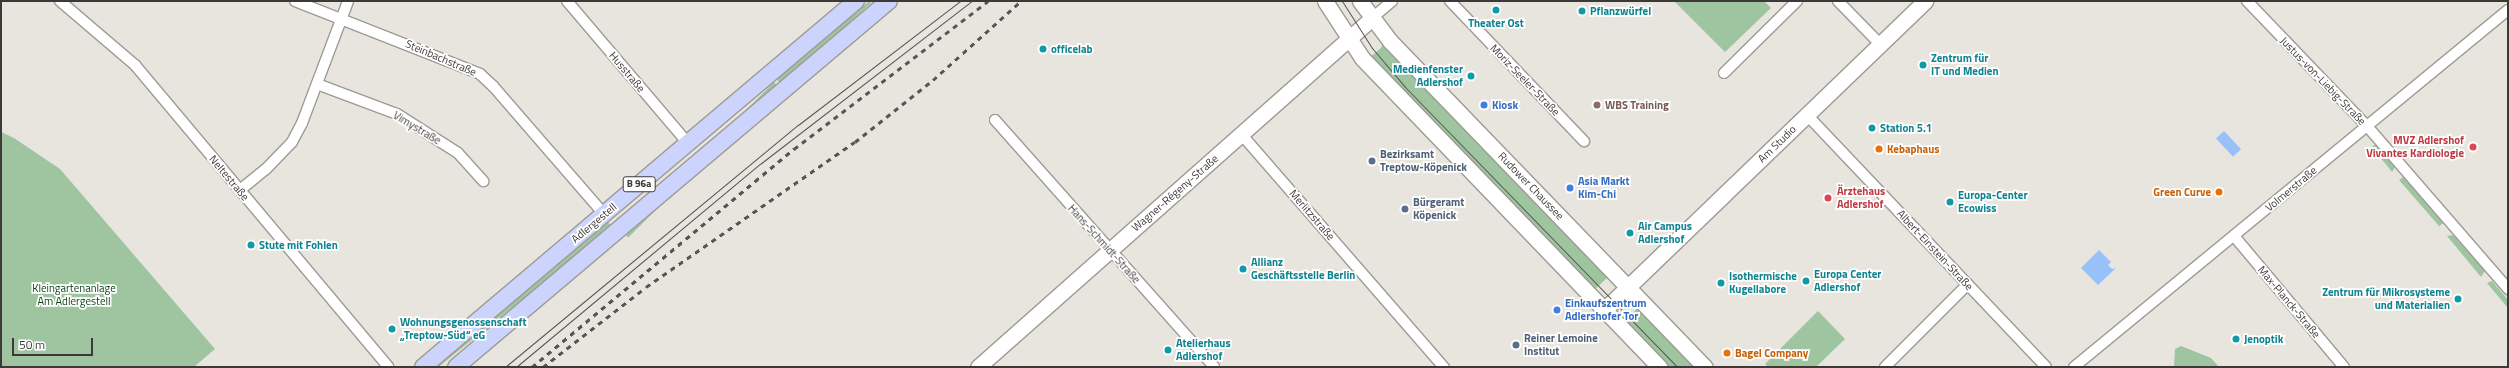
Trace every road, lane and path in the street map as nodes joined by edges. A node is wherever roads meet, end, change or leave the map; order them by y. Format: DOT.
graph roads {
  1 [pos="60,1"];
  2 [pos="296,1"];
  3 [pos="348,1"];
  4 [pos="567,1"];
  5 [pos="856,1"];
  6 [pos="1325,1"];
  7 [pos="1360,1"];
  8 [pos="1392,1"];
  9 [pos="1450,1"];
  10 [pos="1797,1"];
  11 [pos="1838,1"];
  12 [pos="1925,1"];
  13 [pos="2247,1"];
  14 [pos="886,2"];
  15 [pos="2508,10"];
  16 [pos="342,18"];
  17 [pos="1372,18"];
  18 [pos="1348,40"];
  19 [pos="1880,44"];
  20 [pos="1724,73"];
  21 [pos="317,84"];
  22 [pos="1807,115"];
  23 [pos="995,120"];
  24 [pos="2367,126"];
  25 [pos="1242,135"];
  26 [pos="1584,141"];
  27 [pos="688,143"];
  28 [pos="483,181"];
  29 [pos="240,190"];
  30 [pos="604,214"];
  31 [pos="2234,236"];
  32 [pos="1110,251"];
  33 [pos="1968,284"];
  34 [pos="1628,286"];
  35 [pos="2508,288"];
  36 [pos="1604,310"];
  37 [pos="388,367"];
  38 [pos="423,367"];
  39 [pos="456,367"];
  40 [pos="978,367"];
  41 [pos="1214,367"];
  42 [pos="1444,367"];
  43 [pos="1659,367"];
  44 [pos="1705,367"];
  45 [pos="1885,367"];
  46 [pos="2046,367"];
  47 [pos="2074,367"];
  48 [pos="2344,367"];
  1 -- 29 [label="street, Neltestraße"];
  2 -- 16 [label="street, Steinbachstraße"];
  3 -- 16 [label="street"];
  4 -- 27 [label="street, Husstraße"];
  5 -- 27 [label="main road, Adlergestell / B 96a"];
  6 -- 18 [label="main road"];
  7 -- 17 [label="main road, Rudower Chaussee"];
  8 -- 17 [label="street"];
  9 -- 26 [label="street, Moriz-Seeler-Straße"];
  10 -- 20 [label="street"];
  11 -- 19 [label="street"];
  12 -- 19 [label="main road, Am Studio"];
  13 -- 24 [label="street, Justus-von-Liebig-Straße"];
  14 -- 39 [label="main road, Adlergestell / B 96a"];
  15 -- 24 [label="street, Volmerstraße"];
  16 -- 21 [label="street"];
  16 -- 30 [label="street, Steinbachstraße"];
  17 -- 18 [label="main road, Wagner-Régeny-Straße"];
  17 -- 34 [label="main road, Rudower Chaussee"];
  18 -- 25 [label="main road, Wagner-Régeny-Straße"];
  18 -- 36 [label="main road"];
  19 -- 22 [label="main road, Am Studio"];
  21 -- 28 [label="street, Vimystraße"];
  21 -- 29 [label="street"];
  22 -- 33 [label="street, Albert-Einstein-Straße"];
  22 -- 34 [label="main road, Am Studio"];
  23 -- 32 [label="street, Hans-Schmidt-Straße"];
  24 -- 31 [label="street, Volmerstraße"];
  24 -- 35 [label="street, Justus-von-Liebig-Straße"];
  25 -- 32 [label="main road, Wagner-Régeny-Straße"];
  25 -- 42 [label="street, Merlitzstraße"];
  27 -- 30 [label="main road, Adlergestell / B 96a"];
  29 -- 37 [label="street, Neltestraße"];
  30 -- 38 [label="main road, Adlergestell / B 96a"];
  31 -- 47 [label="street, Volmerstraße"];
  31 -- 48 [label="street, Max-Planck-Straße"];
  32 -- 40 [label="main road, Wagner-Régeny-Straße"];
  32 -- 41 [label="street, Hans-Schmidt-Straße"];
  33 -- 45 [label="street"];
  33 -- 46 [label="street, Albert-Einstein-Straße"];
  34 -- 36 [label="main road, Am Studio"];
  34 -- 44 [label="main road, Rudower Chaussee"];
  36 -- 43 [label="main road"];
}
